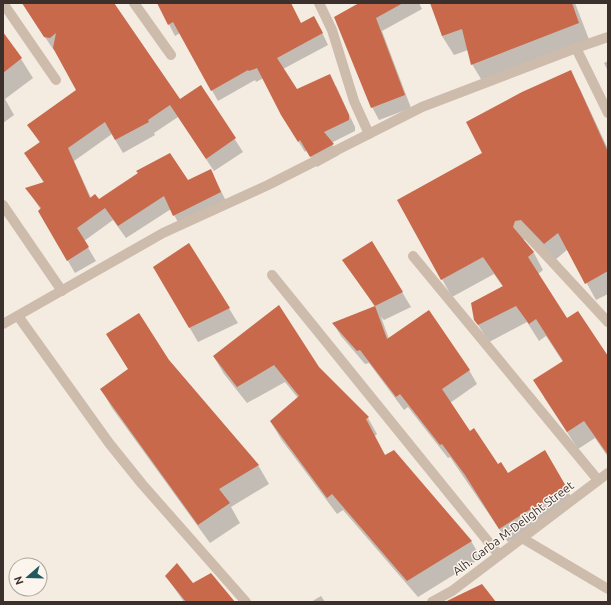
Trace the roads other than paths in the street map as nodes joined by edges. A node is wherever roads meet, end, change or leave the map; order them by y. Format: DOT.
graph roads {
  1 [pos="3,3"];
  2 [pos="134,3"];
  3 [pos="319,3"];
  4 [pos="608,37"];
  5 [pos="576,48"];
  6 [pos="171,55"];
  7 [pos="56,80"];
  8 [pos="608,113"];
  9 [pos="369,134"];
  10 [pos="3,205"];
  11 [pos="519,226"];
  12 [pos="413,256"];
  13 [pos="272,275"];
  14 [pos="62,291"];
  15 [pos="18,316"];
  16 [pos="608,322"];
  17 [pos="3,324"];
  18 [pos="608,473"];
  19 [pos="598,480"];
  20 [pos="522,538"];
  21 [pos="499,555"];
  22 [pos="608,589"];
  23 [pos="246,602"];
  24 [pos="432,602"];
  1 -- 7 [label="street"];
  2 -- 6 [label="street"];
  3 -- 9 [label="street"];
  4 -- 5 [label="street"];
  5 -- 8 [label="street"];
  5 -- 9 [label="street"];
  9 -- 14 [label="street"];
  10 -- 14 [label="street"];
  11 -- 16 [label="street"];
  12 -- 19 [label="street"];
  13 -- 21 [label="street"];
  14 -- 15 [label="street"];
  15 -- 17 [label="street"];
  15 -- 23 [label="street"];
  18 -- 19 [label="street, Alh. Garba M-Delight Street"];
  19 -- 20 [label="street, Alh. Garba M-Delight Street"];
  20 -- 21 [label="street, Alh. Garba M-Delight Street"];
  20 -- 22 [label="street"];
  21 -- 24 [label="street, Alh. Garba M-Delight Street"];
}
